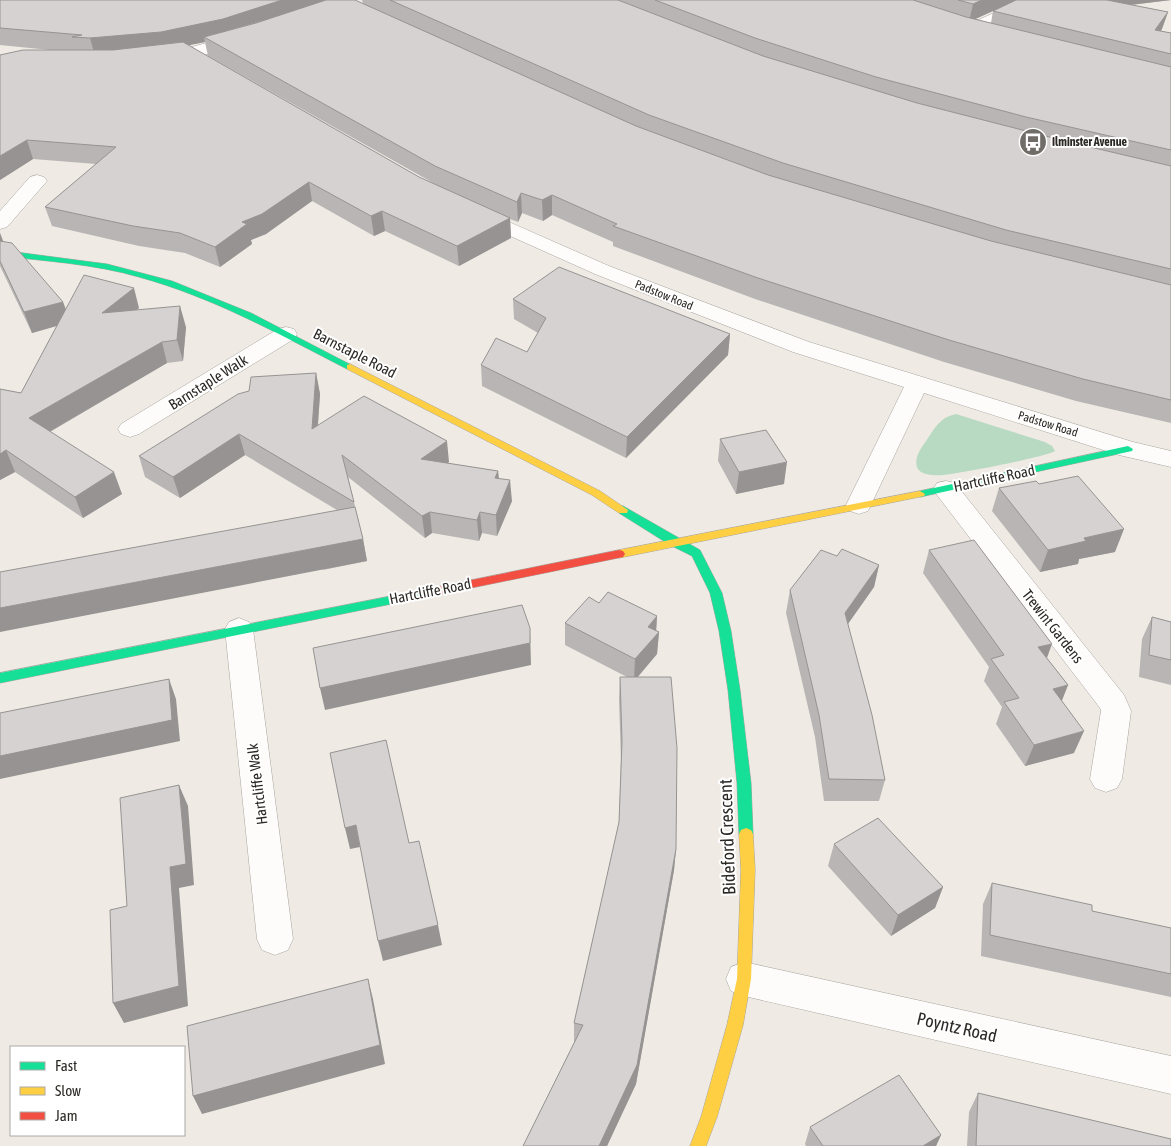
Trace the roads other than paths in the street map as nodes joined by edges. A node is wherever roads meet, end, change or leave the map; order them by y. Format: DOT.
graph roads {
  1 [pos="1045,0"];
  2 [pos="952,25"];
  3 [pos="969,30"];
  4 [pos="256,34"];
  5 [pos="995,37"];
  6 [pos="190,53"];
  7 [pos="142,61"];
  8 [pos="215,70"];
  9 [pos="37,181"];
  10 [pos="462,207"];
  11 [pos="0,223"];
  12 [pos="0,252"];
  13 [pos="286,334"];
  14 [pos="917,384"];
  15 [pos="130,429"];
  16 [pos="1128,449"];
  17 [pos="1171,459"];
  18 [pos="946,489"];
  19 [pos="859,505"];
  20 [pos="674,542"];
  21 [pos="238,629"];
  22 [pos="0,678"];
  23 [pos="1106,779"];
  24 [pos="275,939"];
  25 [pos="744,979"];
  26 [pos="1171,1075"];
  27 [pos="698,1146"];
  1 -- 3 [label="street"];
  2 -- 3 [label="street"];
  3 -- 5 [label="street"];
  4 -- 6 [label="street"];
  6 -- 7 [label="street"];
  6 -- 8 [label="street"];
  9 -- 11 [label="street"];
  10 -- 14 [label="street, Padstow Road"];
  12 -- 13 [label="street, Barnstaple Road"];
  13 -- 15 [label="street, Barnstaple Walk"];
  13 -- 20 [label="street, Barnstaple Road"];
  14 -- 16 [label="street, Padstow Road"];
  14 -- 19 [label="street"];
  16 -- 17 [label="street, Padstow Road"];
  16 -- 18 [label="street, Hartcliffe Road"];
  18 -- 19 [label="street, Hartcliffe Road"];
  18 -- 23 [label="street, Trewint Gardens"];
  19 -- 20 [label="street, Hartcliffe Road"];
  20 -- 21 [label="street, Hartcliffe Road"];
  20 -- 25 [label="street, Bideford Crescent"];
  21 -- 22 [label="street, Hartcliffe Road"];
  21 -- 24 [label="street, Hartcliffe Walk"];
  25 -- 26 [label="street, Poyntz Road"];
  25 -- 27 [label="street, Bideford Crescent"];
}
